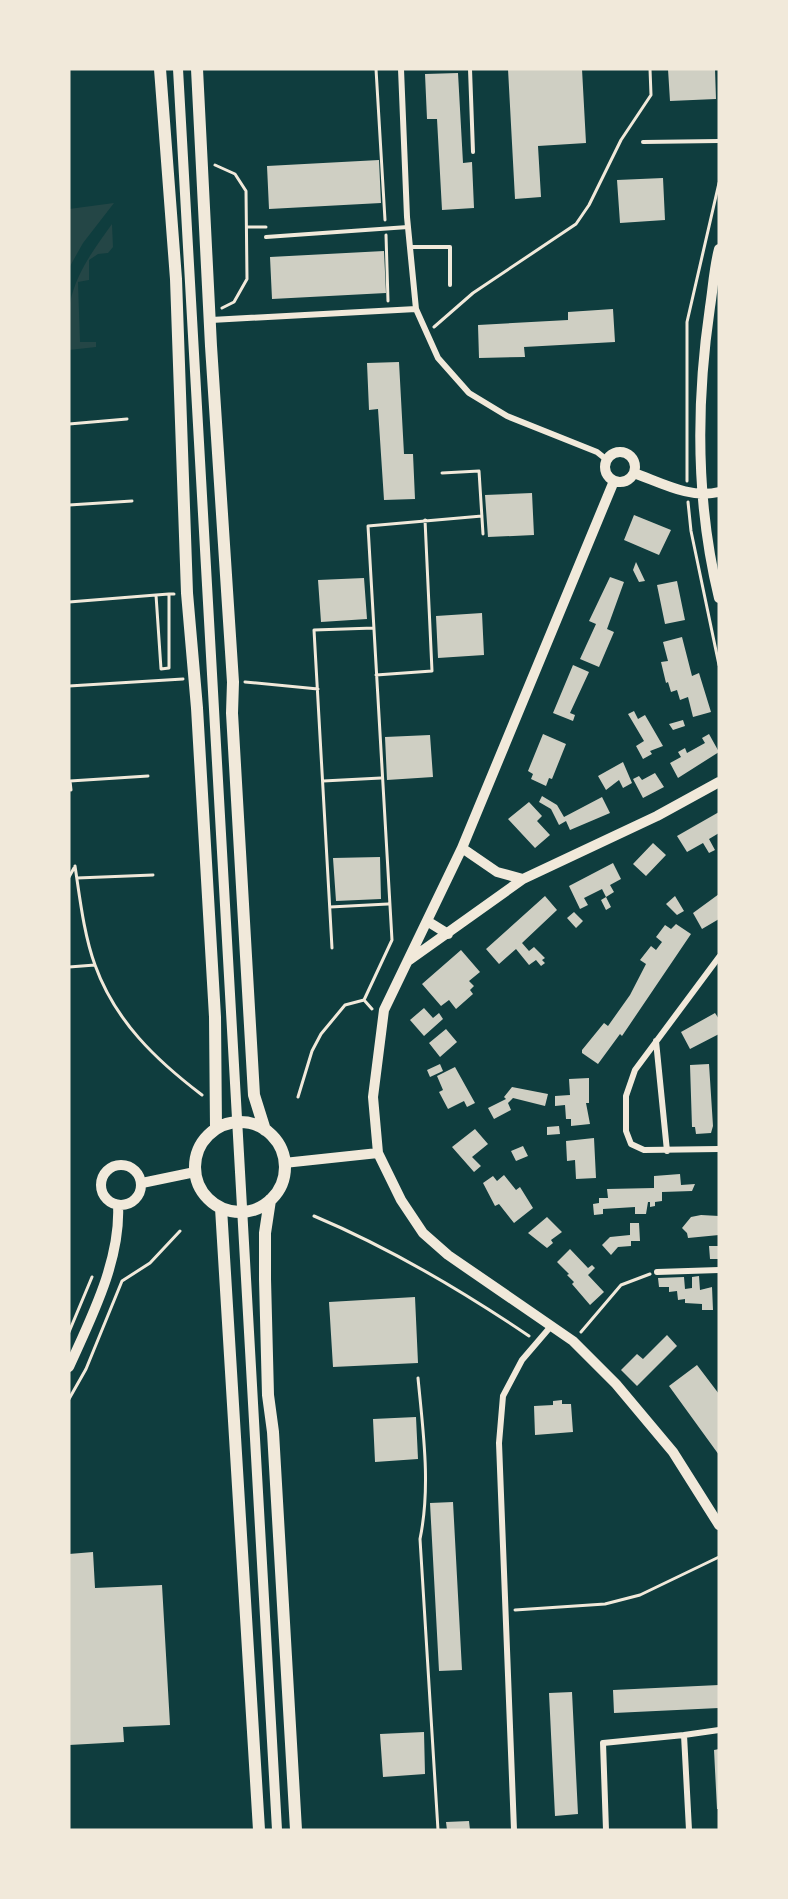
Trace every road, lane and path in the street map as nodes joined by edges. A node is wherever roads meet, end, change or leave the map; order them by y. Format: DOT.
graph roads {
  1 [pos="160,69"];
  2 [pos="178,69"];
  3 [pos="197,69"];
  4 [pos="376,69"];
  5 [pos="401,69"];
  6 [pos="470,69"];
  7 [pos="650,69"];
  8 [pos="719,141"];
  9 [pos="643,142"];
  10 [pos="473,152"];
  11 [pos="214,164"];
  12 [pos="247,227"];
  13 [pos="408,227"];
  14 [pos="386,229"];
  15 [pos="266,237"];
  16 [pos="410,247"];
  17 [pos="719,249"];
  18 [pos="450,285"];
  19 [pos="221,309"];
  20 [pos="416,309"];
  21 [pos="388,311"];
  22 [pos="211,320"];
  23 [pos="427,334"];
  24 [pos="127,419"];
  25 [pos="69,424"];
  26 [pos="607,460"];
  27 [pos="442,473"];
  28 [pos="634,473"];
  29 [pos="614,481"];
  30 [pos="719,492"];
  31 [pos="703,496"];
  32 [pos="132,501"];
  33 [pos="69,505"];
  34 [pos="482,516"];
  35 [pos="425,520"];
  36 [pos="483,534"];
  37 [pos="169,594"];
  38 [pos="179,594"];
  39 [pos="156,595"];
  40 [pos="719,598"];
  41 [pos="69,602"];
  42 [pos="374,627"];
  43 [pos="376,675"];
  44 [pos="184,679"];
  45 [pos="243,681"];
  46 [pos="69,686"];
  47 [pos="318,689"];
  48 [pos="148,776"];
  49 [pos="382,778"];
  50 [pos="323,781"];
  51 [pos="719,782"];
  52 [pos="71,790"];
  53 [pos="462,848"];
  54 [pos="153,874"];
  55 [pos="69,877"];
  56 [pos="77,878"];
  57 [pos="523,879"];
  58 [pos="389,904"];
  59 [pos="330,908"];
  60 [pos="427,921"];
  61 [pos="448,934"];
  62 [pos="332,948"];
  63 [pos="719,957"];
  64 [pos="408,962"];
  65 [pos="95,965"];
  66 [pos="69,967"];
  67 [pos="364,1000"];
  68 [pos="383,1020"];
  69 [pos="656,1041"];
  70 [pos="202,1095"];
  71 [pos="298,1097"];
  72 [pos="238,1122"];
  73 [pos="216,1129"];
  74 [pos="265,1130"];
  75 [pos="719,1149"];
  76 [pos="667,1151"];
  77 [pos="378,1153"];
  78 [pos="284,1163"];
  79 [pos="195,1172"];
  80 [pos="142,1183"];
  81 [pos="270,1200"];
  82 [pos="118,1205"];
  83 [pos="220,1208"];
  84 [pos="314,1215"];
  85 [pos="242,1218"];
  86 [pos="180,1231"];
  87 [pos="719,1270"];
  88 [pos="657,1272"];
  89 [pos="553,1325"];
  90 [pos="536,1341"];
  91 [pos="573,1341"];
  92 [pos="69,1367"];
  93 [pos="418,1378"];
  94 [pos="69,1399"];
  95 [pos="719,1526"];
  96 [pos="719,1557"];
  97 [pos="504,1611"];
  98 [pos="719,1730"];
  99 [pos="684,1735"];
  100 [pos="259,1830"];
  101 [pos="278,1830"];
  102 [pos="296,1830"];
  103 [pos="438,1830"];
  104 [pos="514,1830"];
  105 [pos="606,1830"];
  106 [pos="688,1830"];
  1 -- 73 [label="main road"];
  2 -- 72 [label="street"];
  3 -- 22 [label="main road"];
  4 -- 14 [label="path"];
  5 -- 13 [label="street"];
  6 -- 10 [label="lane"];
  7 -- 23 [label="path"];
  8 -- 9 [label="lane"];
  11 -- 12 [label="path"];
  12 -- 15 [label="path"];
  12 -- 19 [label="path"];
  13 -- 14 [label="lane"];
  13 -- 16 [label="street"];
  14 -- 15 [label="lane"];
  14 -- 21 [label="path"];
  16 -- 18 [label="lane"];
  16 -- 20 [label="street"];
  17 -- 31 [label="street"];
  20 -- 21 [label="street"];
  20 -- 23 [label="street"];
  21 -- 22 [label="street"];
  22 -- 74 [label="main road"];
  23 -- 26 [label="street"];
  24 -- 25 [label="path"];
  26 -- 28 [label="street"];
  26 -- 29 [label="street"];
  27 -- 34 [label="path"];
  28 -- 29 [label="street"];
  28 -- 31 [label="street"];
  29 -- 53 [label="street"];
  30 -- 31 [label="street"];
  31 -- 40 [label="street"];
  32 -- 33 [label="path"];
  34 -- 35 [label="path"];
  34 -- 36 [label="path"];
  35 -- 42 [label="path"];
  35 -- 43 [label="path"];
  37 -- 38 [label="path"];
  37 -- 39 [label="path"];
  37 -- 39 [label="path"];
  39 -- 41 [label="path"];
  42 -- 43 [label="path"];
  42 -- 47 [label="path"];
  43 -- 49 [label="path"];
  44 -- 46 [label="path"];
  45 -- 47 [label="path"];
  47 -- 50 [label="path"];
  48 -- 52 [label="path"];
  49 -- 50 [label="path"];
  49 -- 58 [label="path"];
  50 -- 59 [label="path"];
  51 -- 57 [label="street"];
  53 -- 57 [label="street"];
  53 -- 60 [label="street"];
  54 -- 56 [label="path"];
  55 -- 56 [label="path"];
  56 -- 65 [label="path"];
  57 -- 61 [label="street"];
  58 -- 59 [label="path"];
  58 -- 67 [label="path"];
  59 -- 62 [label="path"];
  60 -- 61 [label="street"];
  60 -- 64 [label="street"];
  61 -- 64 [label="street"];
  63 -- 69 [label="street"];
  64 -- 68 [label="street"];
  65 -- 66 [label="path"];
  65 -- 70 [label="path"];
  67 -- 68 [label="path"];
  67 -- 71 [label="path"];
  68 -- 77 [label="street"];
  69 -- 76 [label="street"];
  69 -- 76 [label="street"];
  72 -- 73 [label="main road"];
  72 -- 74 [label="main road"];
  72 -- 85 [label="street"];
  73 -- 79 [label="main road"];
  74 -- 78 [label="main road"];
  75 -- 76 [label="street"];
  77 -- 78 [label="street"];
  77 -- 89 [label="street"];
  78 -- 81 [label="main road"];
  79 -- 80 [label="street"];
  79 -- 83 [label="main road"];
  80 -- 82 [label="street"];
  80 -- 82 [label="street"];
  81 -- 85 [label="main road"];
  81 -- 102 [label="main road"];
  82 -- 92 [label="street"];
  83 -- 85 [label="main road"];
  83 -- 100 [label="main road"];
  84 -- 90 [label="path"];
  85 -- 101 [label="street"];
  86 -- 94 [label="path"];
  87 -- 88 [label="street"];
  88 -- 91 [label="path"];
  89 -- 90 [label="street"];
  89 -- 91 [label="street"];
  90 -- 97 [label="street"];
  91 -- 95 [label="street"];
  93 -- 103 [label="path"];
  96 -- 97 [label="path"];
  97 -- 104 [label="street"];
  98 -- 99 [label="street"];
  99 -- 105 [label="street"];
  99 -- 106 [label="street"];
}
